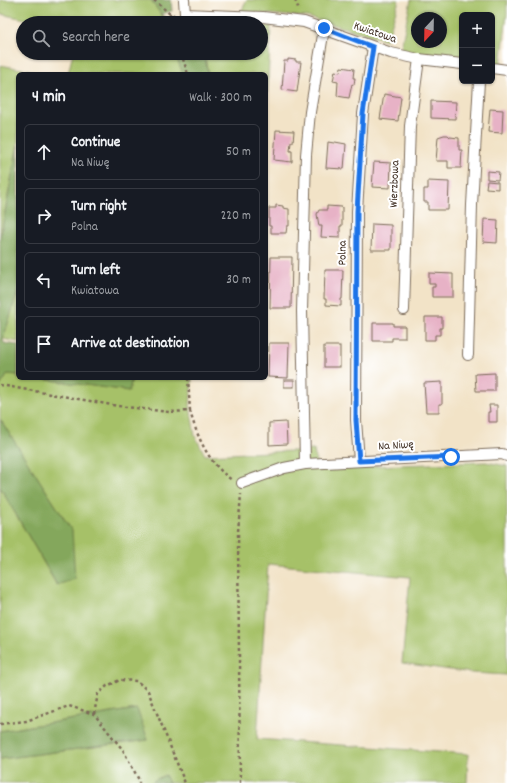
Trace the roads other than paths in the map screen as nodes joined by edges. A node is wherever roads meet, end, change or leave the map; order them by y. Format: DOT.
graph roads {
  1 [pos="184,0"];
  2 [pos="224,16"];
  3 [pos="268,18"];
  4 [pos="324,28"];
  5 [pos="373,47"];
  6 [pos="419,59"];
  7 [pos="459,64"];
  8 [pos="495,68"];
  9 [pos="507,70"];
  10 [pos="479,84"];
  11 [pos="404,310"];
  12 [pos="468,355"];
  13 [pos="507,456"];
  14 [pos="359,461"];
  15 [pos="305,464"];
  16 [pos="242,483"];
  1 -- 2 [label="street, Kwiatowa"];
  3 -- 4 [label="street, Kwiatowa"];
  4 -- 5 [label="street, Kwiatowa"];
  4 -- 15 [label="street"];
  5 -- 6 [label="street, Kwiatowa"];
  5 -- 14 [label="street, Polna"];
  6 -- 7 [label="street, Kwiatowa"];
  6 -- 11 [label="street, Wierzbowa"];
  8 -- 9 [label="street"];
  10 -- 12 [label="street"];
  13 -- 14 [label="street, Na Niwę"];
  14 -- 15 [label="street, Na Niwę"];
  15 -- 16 [label="street, Na Niwę"];
}
